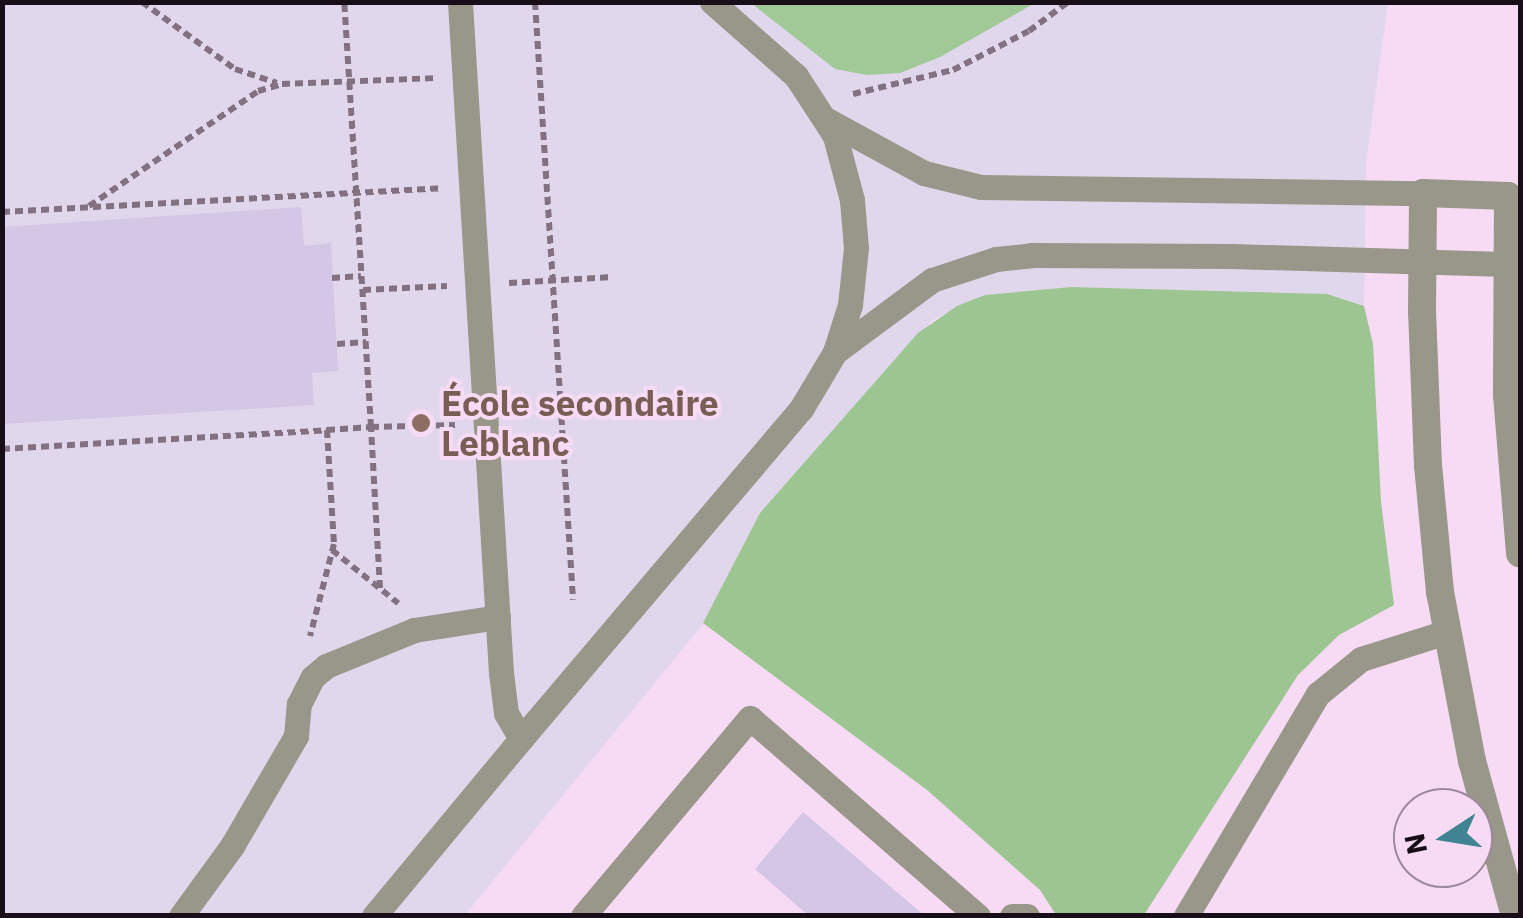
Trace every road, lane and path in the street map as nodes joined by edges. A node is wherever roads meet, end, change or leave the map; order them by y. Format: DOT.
graph roads {
  1 [pos="142,2"];
  2 [pos="344,2"];
  3 [pos="460,2"];
  4 [pos="535,2"];
  5 [pos="712,2"];
  6 [pos="1068,2"];
  7 [pos="465,77"];
  8 [pos="349,81"];
  9 [pos="282,84"];
  10 [pos="853,94"];
  11 [pos="827,120"];
  12 [pos="471,186"];
  13 [pos="356,192"];
  14 [pos="1423,192"];
  15 [pos="88,207"];
  16 [pos="2,212"];
  17 [pos="1422,264"];
  18 [pos="1505,264"];
  19 [pos="362,276"];
  20 [pos="332,278"];
  21 [pos="613,278"];
  22 [pos="553,281"];
  23 [pos="528,282"];
  24 [pos="366,342"];
  25 [pos="337,344"];
  26 [pos="836,352"];
  27 [pos="486,424"];
  28 [pos="372,427"];
  29 [pos="327,430"];
  30 [pos="2,449"];
  31 [pos="332,550"];
  32 [pos="1520,553"];
  33 [pos="380,588"];
  34 [pos="573,600"];
  35 [pos="400,604"];
  36 [pos="498,617"];
  37 [pos="1446,632"];
  38 [pos="308,643"];
  39 [pos="521,740"];
  40 [pos="182,916"];
  41 [pos="374,916"];
  42 [pos="584,916"];
  43 [pos="978,916"];
  44 [pos="1012,916"];
  45 [pos="1027,916"];
  46 [pos="1186,916"];
  47 [pos="1515,916"];
  1 -- 9 [label="path"];
  2 -- 8 [label="path"];
  3 -- 7 [label="lane"];
  4 -- 22 [label="path"];
  5 -- 11 [label="lane"];
  6 -- 10 [label="path"];
  7 -- 8 [label="path"];
  7 -- 12 [label="lane"];
  8 -- 9 [label="path"];
  8 -- 13 [label="path"];
  9 -- 15 [label="path"];
  11 -- 14 [label="lane"];
  11 -- 26 [label="lane"];
  12 -- 13 [label="path"];
  12 -- 27 [label="lane"];
  13 -- 15 [label="path"];
  13 -- 19 [label="path"];
  14 -- 17 [label="street"];
  14 -- 18 [label="street"];
  15 -- 16 [label="path"];
  17 -- 18 [label="lane"];
  17 -- 26 [label="lane"];
  17 -- 37 [label="street"];
  18 -- 32 [label="street"];
  19 -- 20 [label="path"];
  19 -- 24 [label="path"];
  21 -- 22 [label="path"];
  22 -- 23 [label="path"];
  22 -- 34 [label="path"];
  24 -- 25 [label="path"];
  24 -- 28 [label="path"];
  26 -- 39 [label="lane"];
  27 -- 28 [label="path"];
  27 -- 36 [label="lane"];
  28 -- 29 [label="path"];
  28 -- 33 [label="path"];
  29 -- 30 [label="path"];
  29 -- 31 [label="path"];
  31 -- 33 [label="path"];
  31 -- 38 [label="path"];
  33 -- 35 [label="path"];
  36 -- 39 [label="lane"];
  36 -- 40 [label="lane"];
  37 -- 46 [label="lane"];
  37 -- 47 [label="street"];
  39 -- 41 [label="lane"];
  42 -- 43 [label="lane"];
  44 -- 45 [label="lane"];
}
